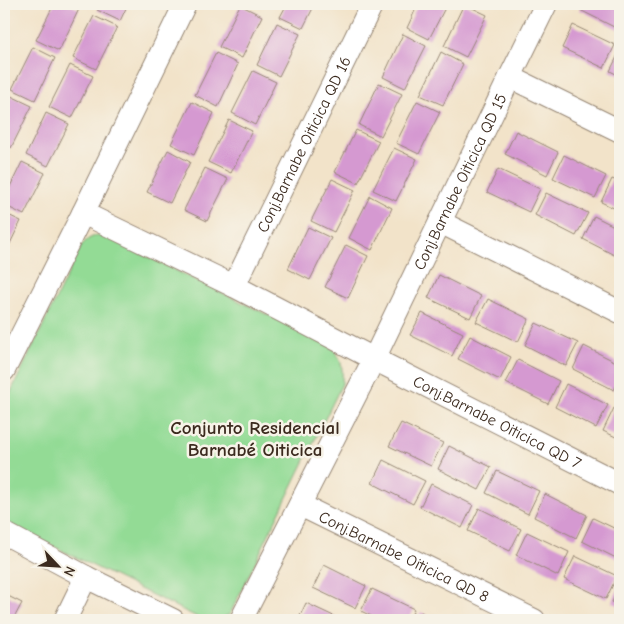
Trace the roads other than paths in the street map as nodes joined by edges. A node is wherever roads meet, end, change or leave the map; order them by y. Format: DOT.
graph roads {
  1 [pos="185,4"];
  2 [pos="372,4"];
  3 [pos="546,4"];
  4 [pos="510,77"];
  5 [pos="620,131"];
  6 [pos="83,214"];
  7 [pos="440,222"];
  8 [pos="234,286"];
  9 [pos="620,312"];
  10 [pos="374,359"];
  11 [pos="6,361"];
  12 [pos="620,484"];
  13 [pos="300,505"];
  14 [pos="4,533"];
  15 [pos="86,577"];
  16 [pos="65,620"];
  17 [pos="173,620"];
  18 [pos="241,620"];
  19 [pos="534,620"];
  1 -- 6 [label="street"];
  2 -- 8 [label="street, Conj.Barnabe Oiticica QD 16"];
  3 -- 4 [label="street, Conj.Barnabe Oiticica QD 15"];
  4 -- 5 [label="street"];
  4 -- 7 [label="street, Conj.Barnabe Oiticica QD 15"];
  6 -- 8 [label="street, Conj.Barnabe Oiticica QD 7"];
  6 -- 11 [label="street"];
  7 -- 9 [label="street"];
  7 -- 10 [label="street, Conj.Barnabe Oiticica QD 15"];
  8 -- 10 [label="street, Conj.Barnabe Oiticica QD 7"];
  10 -- 12 [label="street, Conj.Barnabe Oiticica QD 7"];
  10 -- 13 [label="street, Conj.Barnabe Oiticica QD 15"];
  13 -- 18 [label="street, Conj.Barnabe Oiticica QD 15"];
  13 -- 19 [label="street, Conj.Barnabe Oiticica QD 8"];
  14 -- 15 [label="street"];
  15 -- 16 [label="street"];
  15 -- 17 [label="street"];
}
